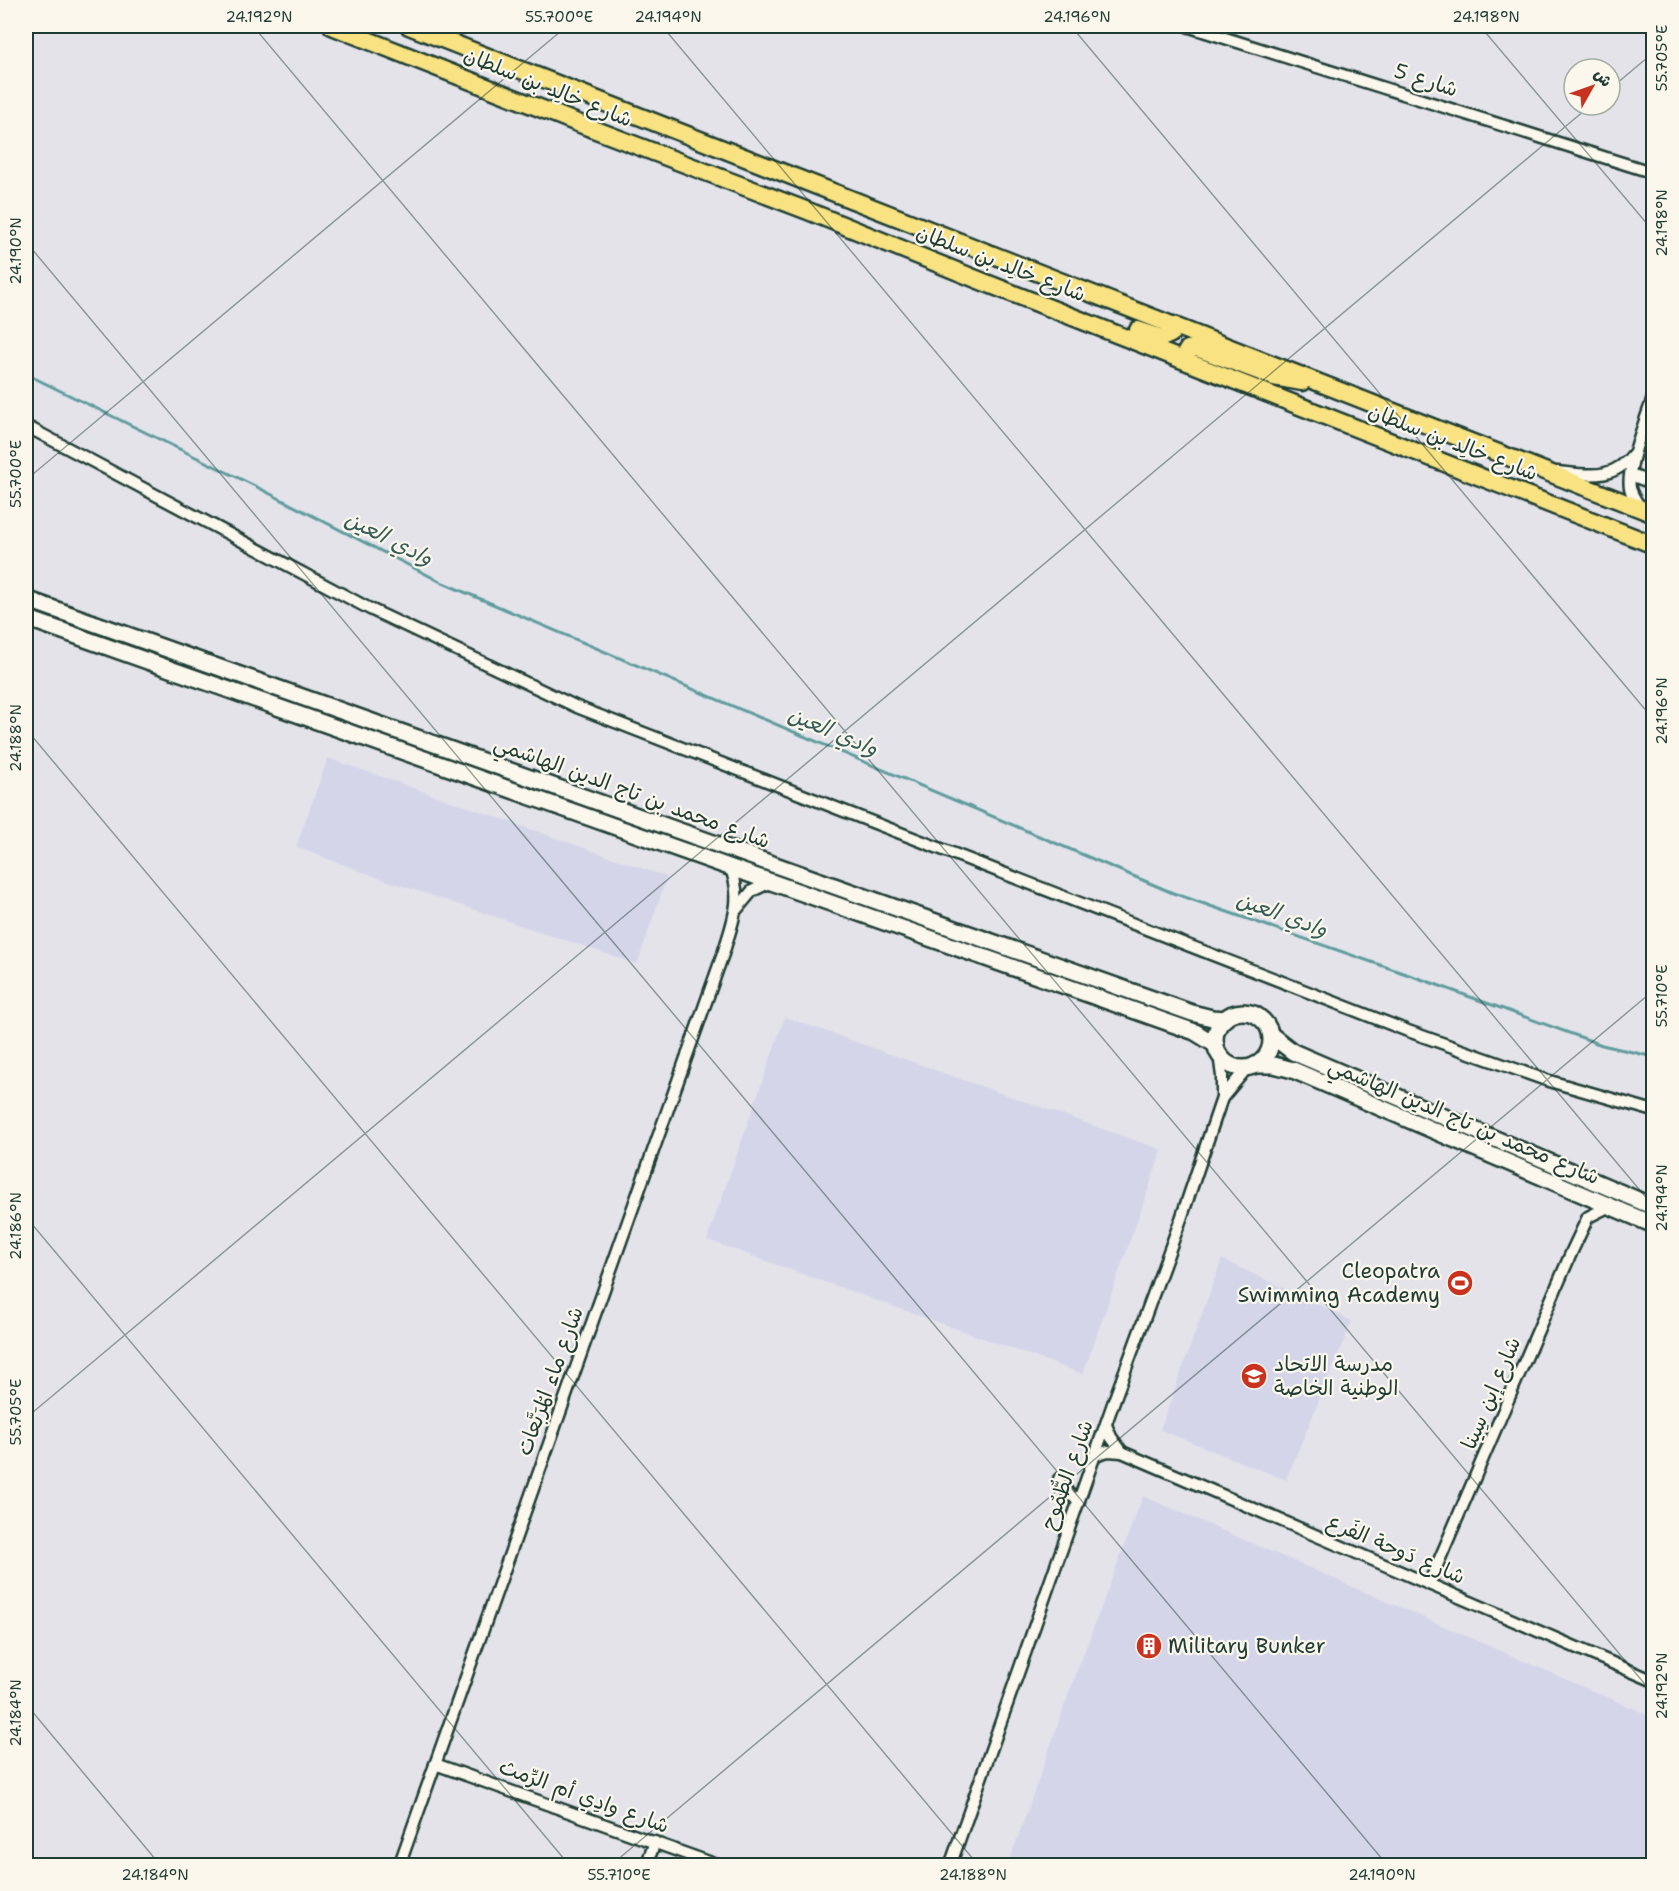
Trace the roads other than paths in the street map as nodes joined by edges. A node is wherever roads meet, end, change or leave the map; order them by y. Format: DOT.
graph roads {
  1 [pos="332,26"];
  2 [pos="409,26"];
  3 [pos="1187,26"];
  4 [pos="1653,172"];
  5 [pos="1037,302"];
  6 [pos="1174,326"];
  7 [pos="1182,359"];
  8 [pos="1321,382"];
  9 [pos="1653,395"];
  10 [pos="26,426"];
  11 [pos="1636,451"];
  12 [pos="1544,471"];
  13 [pos="1631,475"];
  14 [pos="1653,484"];
  15 [pos="1648,511"];
  16 [pos="1653,545"];
  17 [pos="26,599"];
  18 [pos="26,605"];
  19 [pos="55,609"];
  20 [pos="26,618"];
  21 [pos="730,867"];
  22 [pos="773,881"];
  23 [pos="737,909"];
  24 [pos="1225,1019"];
  25 [pos="1271,1035"];
  26 [pos="1217,1050"];
  27 [pos="1251,1067"];
  28 [pos="1222,1098"];
  29 [pos="1653,1112"];
  30 [pos="1580,1194"];
  31 [pos="1610,1206"];
  32 [pos="1653,1208"];
  33 [pos="1588,1217"];
  34 [pos="1653,1225"];
  35 [pos="1106,1425"];
  36 [pos="1122,1452"];
  37 [pos="1095,1455"];
  38 [pos="1059,1479"];
  39 [pos="1079,1501"];
  40 [pos="1430,1584"];
  41 [pos="1653,1681"];
  42 [pos="435,1764"];
  43 [pos="655,1842"];
  44 [pos="399,1866"];
  45 [pos="646,1866"];
  46 [pos="720,1866"];
  47 [pos="950,1866"];
  1 -- 5 [label="main road, شارع خالِد بن سلطان"];
  2 -- 6 [label="main road, شارع خالِد بن سلطان"];
  3 -- 4 [label="street, شارع 5"];
  5 -- 6 [label="main road"];
  5 -- 7 [label="main road, شارع خالِد بن سلطان"];
  6 -- 8 [label="main road, شارع خالِد بن سلطان"];
  7 -- 8 [label="main road"];
  7 -- 16 [label="main road, شارع خالِد بن سلطان"];
  8 -- 12 [label="main road, شارع خالِد بن سلطان"];
  9 -- 11 [label="street"];
  10 -- 29 [label="street"];
  11 -- 12 [label="street"];
  11 -- 13 [label="street"];
  12 -- 15 [label="main road, شارع خالِد بن سلطان"];
  13 -- 14 [label="street"];
  13 -- 15 [label="street"];
  17 -- 19 [label="street, شارع محمد بن تاج الدين الهاشمي"];
  18 -- 19 [label="street"];
  19 -- 24 [label="street, شارع محمد بن تاج الدين الهاشمي"];
  20 -- 21 [label="street, شارع محمد بن تاج الدين الهاشمي"];
  21 -- 22 [label="street, شارع محمد بن تاج الدين الهاشمي"];
  21 -- 23 [label="street, شارع ماء المُرَبَّعات"];
  22 -- 23 [label="street, شارع ماء المُرَبَّعات"];
  22 -- 26 [label="street, شارع محمد بن تاج الدين الهاشمي"];
  23 -- 42 [label="street, شارع ماء المُرَبَّعات"];
  24 -- 25 [label="street"];
  24 -- 26 [label="street"];
  25 -- 27 [label="street"];
  25 -- 32 [label="street, شارع محمد بن تاج الدين الهاشمي"];
  26 -- 27 [label="street"];
  26 -- 28 [label="street, شارع الطُّمُوح"];
  27 -- 28 [label="street, شارع الطُّمُوح"];
  27 -- 30 [label="street, شارع محمد بن تاج الدين الهاشمي"];
  28 -- 35 [label="street, شارع الطُّمُوح"];
  30 -- 31 [label="street, شارع محمد بن تاج الدين الهاشمي"];
  30 -- 33 [label="street"];
  31 -- 33 [label="street"];
  31 -- 34 [label="street, شارع محمد بن تاج الدين الهاشمي"];
  33 -- 40 [label="street, شارع إبن سِينا"];
  35 -- 36 [label="street"];
  35 -- 37 [label="street, شارع الطُّمُوح"];
  36 -- 37 [label="street, شارع دَوحة الفَرع"];
  36 -- 40 [label="street, شارع دَوحة الفَرع"];
  37 -- 39 [label="street, شارع الطُّمُوح"];
  38 -- 39 [label="street"];
  39 -- 47 [label="street, شارع الطُّمُوح"];
  40 -- 41 [label="street, شارع دَوحة الفَرع"];
  42 -- 43 [label="street, شارع وادِي أم الرِّمث"];
  42 -- 44 [label="street, شارع ماء المُرَبَّعات"];
  43 -- 45 [label="street"];
  43 -- 46 [label="street, شارع وادِي أم الرِّمث"];
}
